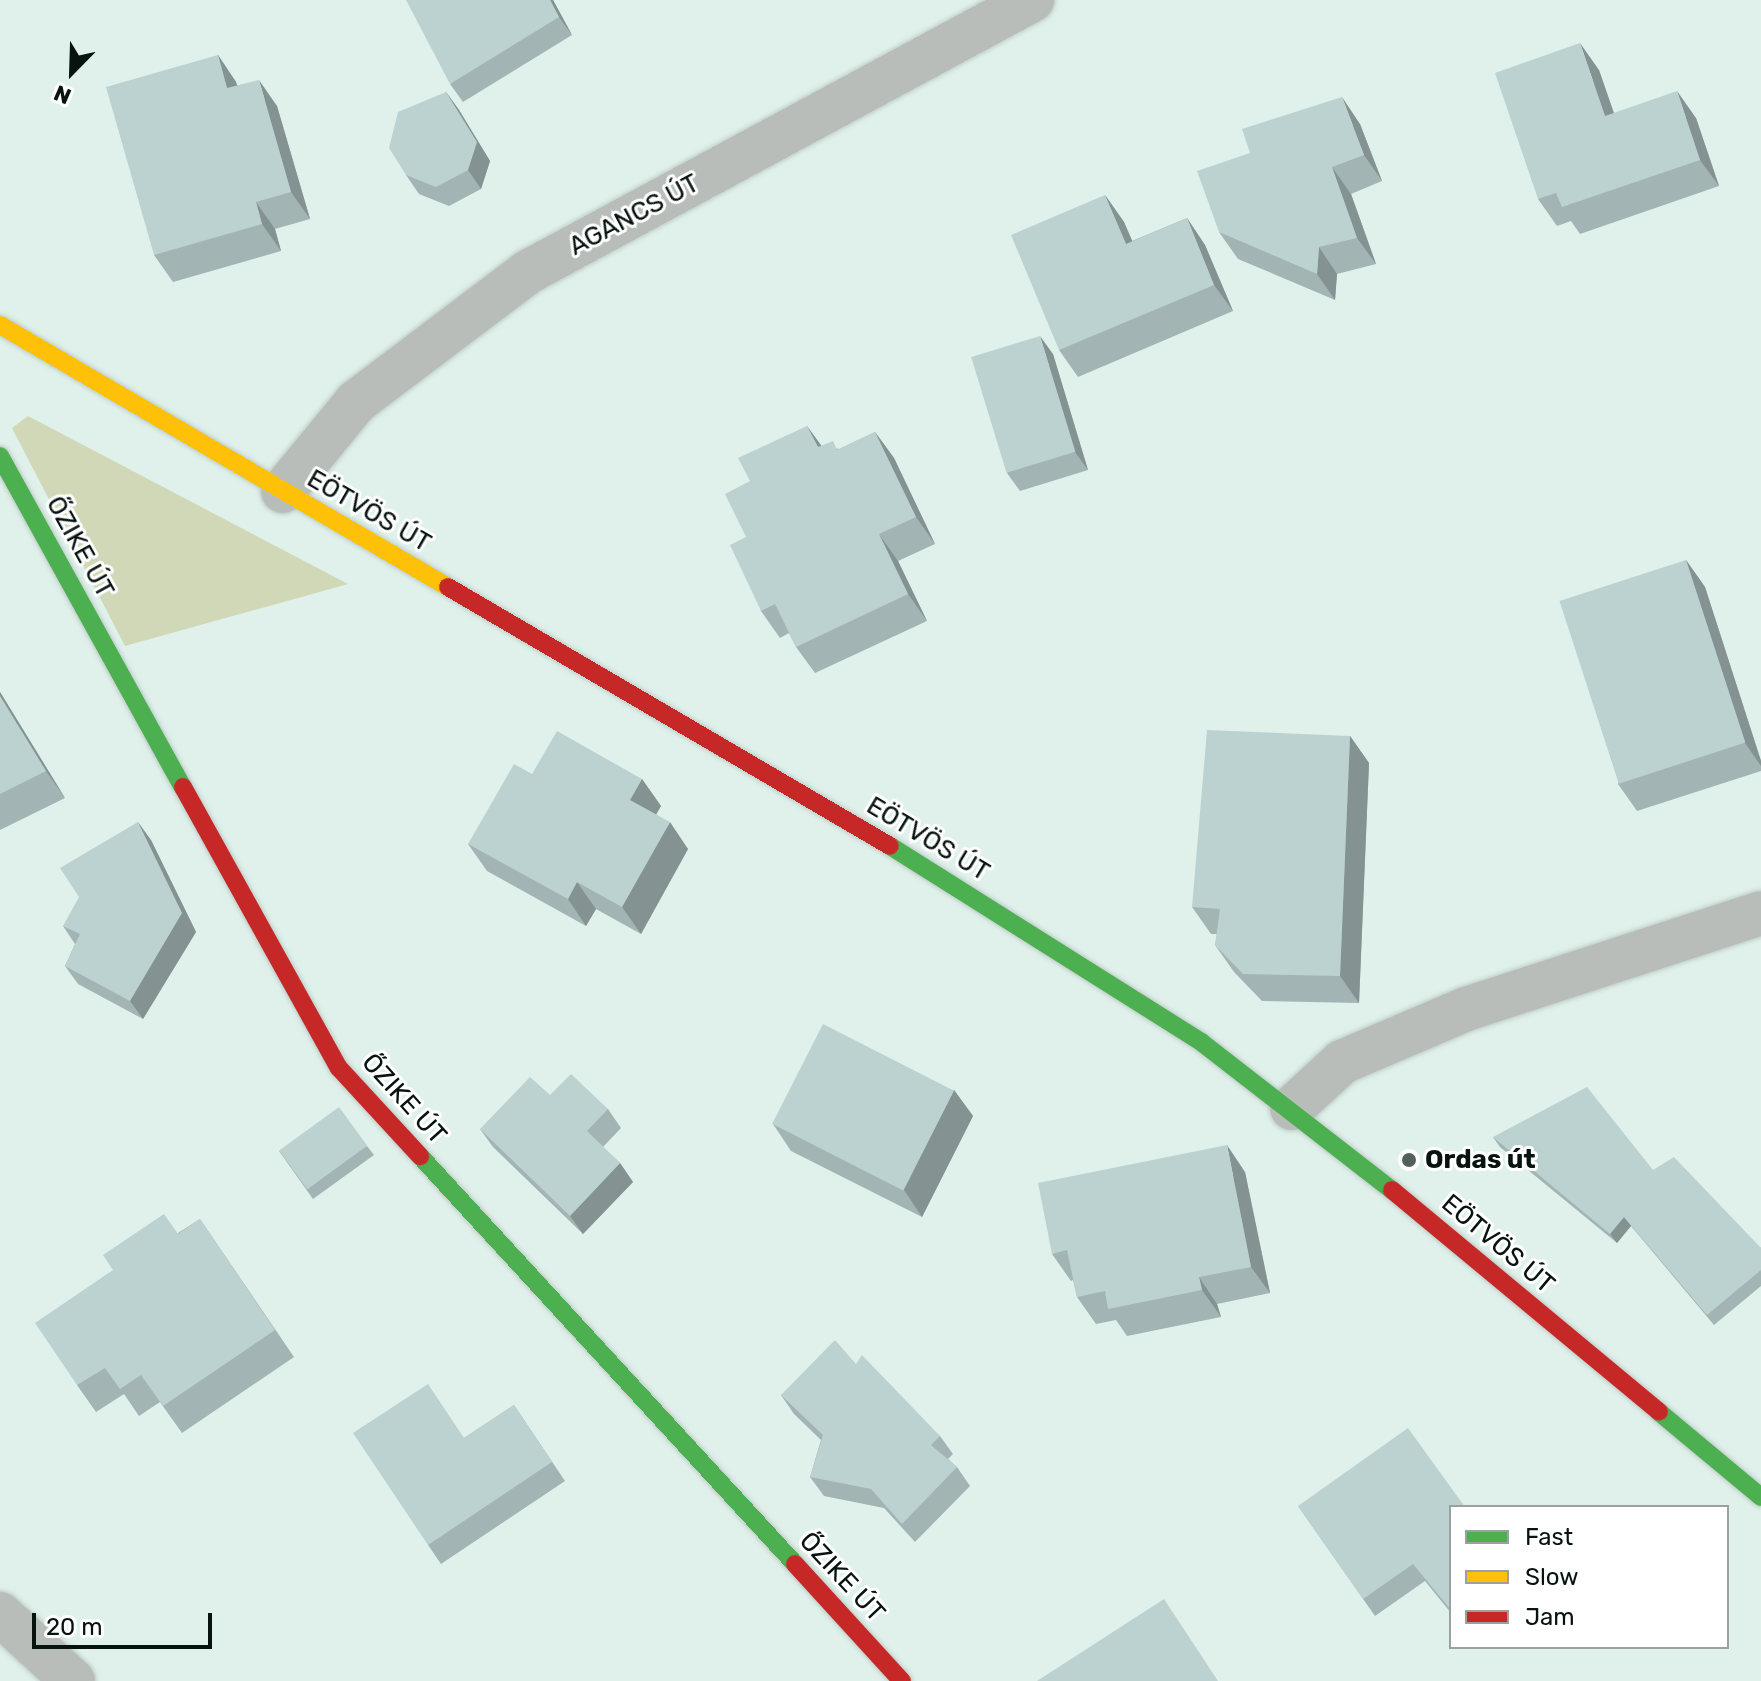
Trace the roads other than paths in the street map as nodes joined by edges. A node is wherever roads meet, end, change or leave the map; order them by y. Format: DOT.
graph roads {
  1 [pos="1032,0"];
  2 [pos="0,325"];
  3 [pos="0,456"];
  4 [pos="283,491"];
  5 [pos="1761,913"];
  6 [pos="1292,1108"];
  7 [pos="1761,1497"];
  8 [pos="0,1614"];
  9 [pos="73,1681"];
  10 [pos="902,1681"];
  1 -- 4 [label="street, AGANCS ÚT"];
  2 -- 4 [label="street, EÖTVÖS ÚT"];
  3 -- 10 [label="street, ŐZIKE ÚT"];
  4 -- 6 [label="street, EÖTVÖS ÚT"];
  5 -- 6 [label="street"];
  6 -- 7 [label="street, EÖTVÖS ÚT"];
  8 -- 9 [label="street"];
}
